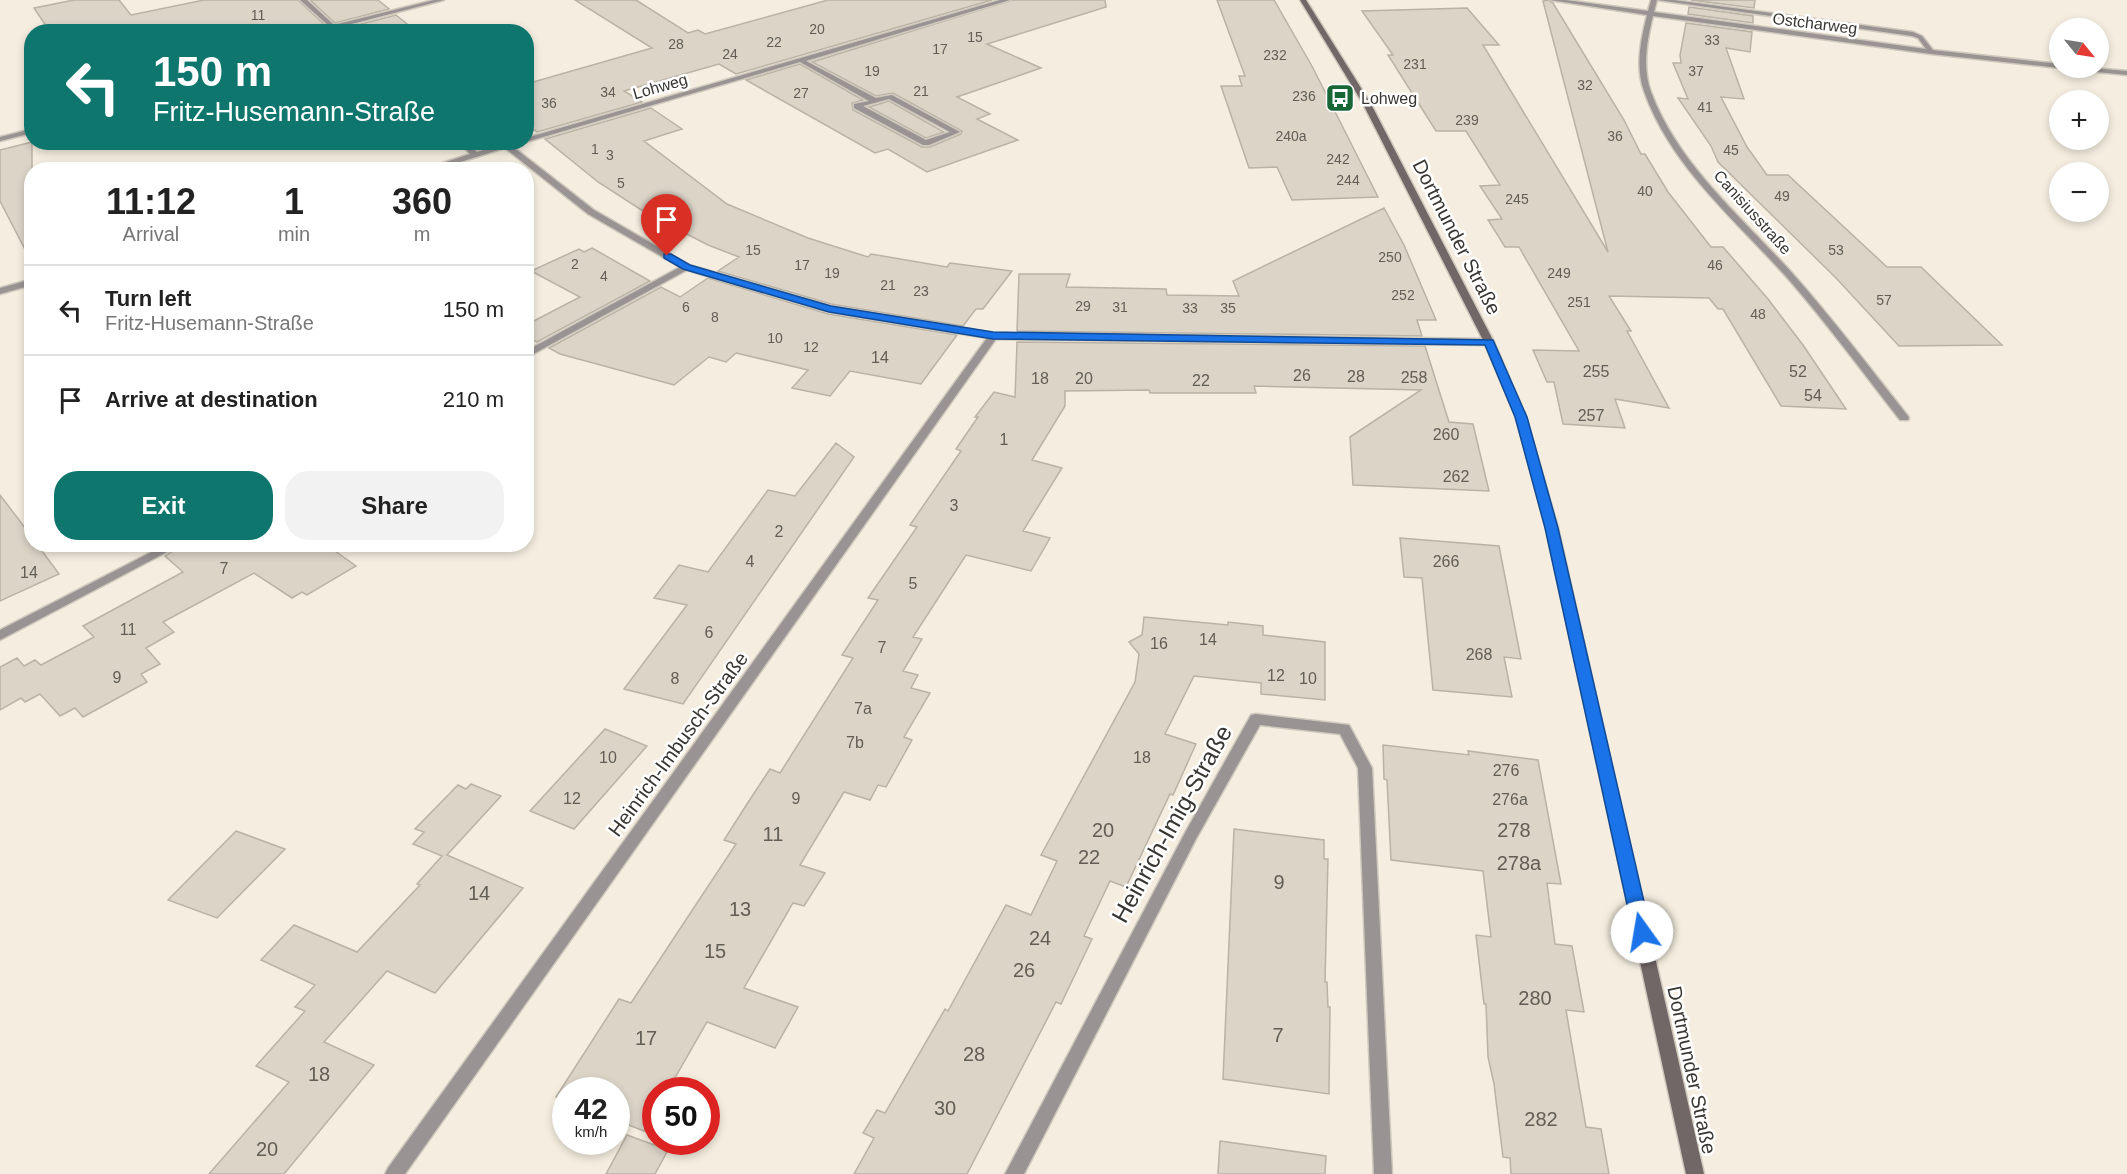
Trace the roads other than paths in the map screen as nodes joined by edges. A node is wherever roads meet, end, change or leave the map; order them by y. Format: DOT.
graph roads {
  1 [pos="303,0"];
  2 [pos="441,0"];
  3 [pos="1007,0"];
  4 [pos="1303,0"];
  5 [pos="1553,0"];
  6 [pos="1654,0"];
  7 [pos="1660,0"];
  8 [pos="1650,14"];
  9 [pos="328,24"];
  10 [pos="352,24"];
  11 [pos="1931,52"];
  12 [pos="802,61"];
  13 [pos="2049,65"];
  14 [pos="2109,71"];
  15 [pos="2127,73"];
  16 [pos="875,101"];
  17 [pos="24,133"];
  18 [pos="534,138"];
  19 [pos="0,139"];
  20 [pos="471,150"];
  21 [pos="493,150"];
  22 [pos="512,150"];
  23 [pos="476,155"];
  24 [pos="452,162"];
  25 [pos="527,162"];
  26 [pos="534,167"];
  27 [pos="686,267"];
  28 [pos="24,284"];
  29 [pos="0,291"];
  30 [pos="993,336"];
  31 [pos="1489,342"];
  32 [pos="534,351"];
  33 [pos="1904,418"];
  34 [pos="161,552"];
  35 [pos="0,635"];
  36 [pos="394,1174"];
  37 [pos="1014,1174"];
  38 [pos="1383,1174"];
  39 [pos="1695,1174"];
  1 -- 9 [label="street"];
  2 -- 10 [label="street"];
  3 -- 12 [label="street, Lohweg"];
  4 -- 31 [label="main road, Dortmunder Straße"];
  5 -- 8 [label="street, Ostcharweg"];
  6 -- 8 [label="street, Canisiusstraße"];
  7 -- 11 [label="street, Ostcharweg"];
  8 -- 11 [label="street, Ostcharweg"];
  8 -- 33 [label="street, Canisiusstraße"];
  11 -- 13 [label="street, Ostcharweg"];
  12 -- 16 [label="street"];
  12 -- 18 [label="street, Lohweg"];
  14 -- 15 [label="street"];
  16 -- 16 [label="street"];
  17 -- 19 [label="street"];
  20 -- 23 [label="street"];
  21 -- 23 [label="street"];
  22 -- 25 [label="street"];
  23 -- 24 [label="street"];
  26 -- 27 [label="street"];
  27 -- 30 [label="street"];
  27 -- 32 [label="street"];
  28 -- 29 [label="street"];
  30 -- 31 [label="street"];
  30 -- 36 [label="street, Heinrich-Imbusch-Straße"];
  31 -- 39 [label="main road, Dortmunder Straße"];
  34 -- 35 [label="street"];
  37 -- 38 [label="street, Heinrich-Imig-Straße"];
}
